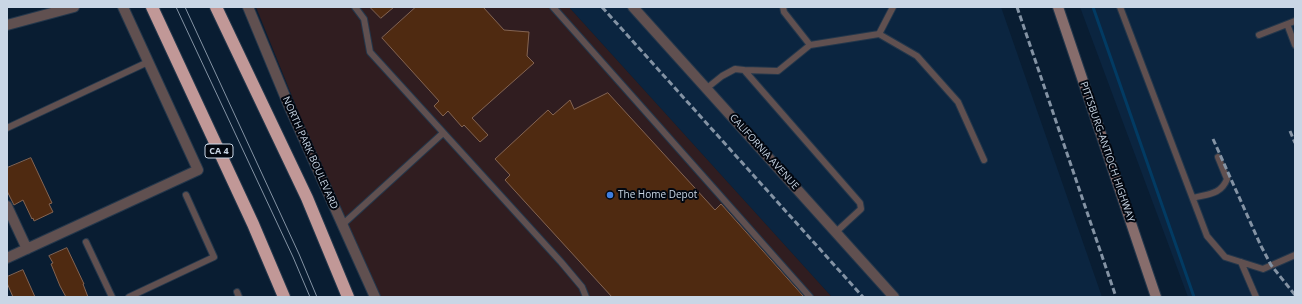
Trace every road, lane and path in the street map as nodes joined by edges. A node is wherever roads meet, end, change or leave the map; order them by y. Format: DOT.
graph roads {
  1 [pos="74,7"];
  2 [pos="123,7"];
  3 [pos="152,7"];
  4 [pos="216,7"];
  5 [pos="248,7"];
  6 [pos="355,7"];
  7 [pos="553,7"];
  8 [pos="633,7"];
  9 [pos="783,7"];
  10 [pos="893,7"];
  11 [pos="1058,7"];
  12 [pos="1120,7"];
  13 [pos="1295,20"];
  14 [pos="1287,24"];
  15 [pos="7,25"];
  16 [pos="880,34"];
  17 [pos="1259,35"];
  18 [pos="810,45"];
  19 [pos="1295,45"];
  20 [pos="148,62"];
  21 [pos="744,70"];
  22 [pos="706,88"];
  23 [pos="7,128"];
  24 [pos="443,133"];
  25 [pos="1218,157"];
  26 [pos="984,160"];
  27 [pos="186,195"];
  28 [pos="1193,198"];
  29 [pos="7,206"];
  30 [pos="342,225"];
  31 [pos="836,232"];
  32 [pos="86,242"];
  33 [pos="27,249"];
  34 [pos="1295,255"];
  35 [pos="7,258"];
  36 [pos="1241,262"];
  37 [pos="112,297"];
  38 [pos="129,297"];
  39 [pos="284,297"];
  40 [pos="348,297"];
  41 [pos="375,297"];
  42 [pos="586,297"];
  43 [pos="810,297"];
  44 [pos="894,297"];
  45 [pos="1156,297"];
  46 [pos="1256,297"];
  1 -- 15 [label="street"];
  2 -- 20 [label="street"];
  3 -- 39 [label="highway, CA 4"];
  4 -- 40 [label="highway"];
  5 -- 30 [label="street, NORTH PARK BOULEVARD"];
  6 -- 24 [label="lane"];
  7 -- 43 [label="lane"];
  8 -- 22 [label="street, CALIFORNIA AVENUE"];
  9 -- 18 [label="lane"];
  10 -- 16 [label="lane"];
  11 -- 45 [label="main road, PITTSBURG-ANTIOCH HIGHWAY"];
  12 -- 28 [label="lane"];
  13 -- 14 [label="lane"];
  14 -- 17 [label="lane"];
  14 -- 19 [label="lane"];
  16 -- 18 [label="lane"];
  16 -- 26 [label="lane"];
  18 -- 21 [label="lane"];
  20 -- 23 [label="lane"];
  20 -- 33 [label="street"];
  21 -- 22 [label="lane"];
  21 -- 31 [label="lane"];
  22 -- 31 [label="street, CALIFORNIA AVENUE"];
  24 -- 30 [label="lane"];
  24 -- 42 [label="lane"];
  25 -- 28 [label="lane"];
  27 -- 38 [label="lane"];
  28 -- 36 [label="lane"];
  29 -- 33 [label="street"];
  30 -- 41 [label="street, NORTH PARK BOULEVARD"];
  31 -- 44 [label="street, CALIFORNIA AVENUE"];
  32 -- 37 [label="lane"];
  33 -- 35 [label="street"];
  34 -- 36 [label="lane"];
  36 -- 46 [label="lane"];
}
